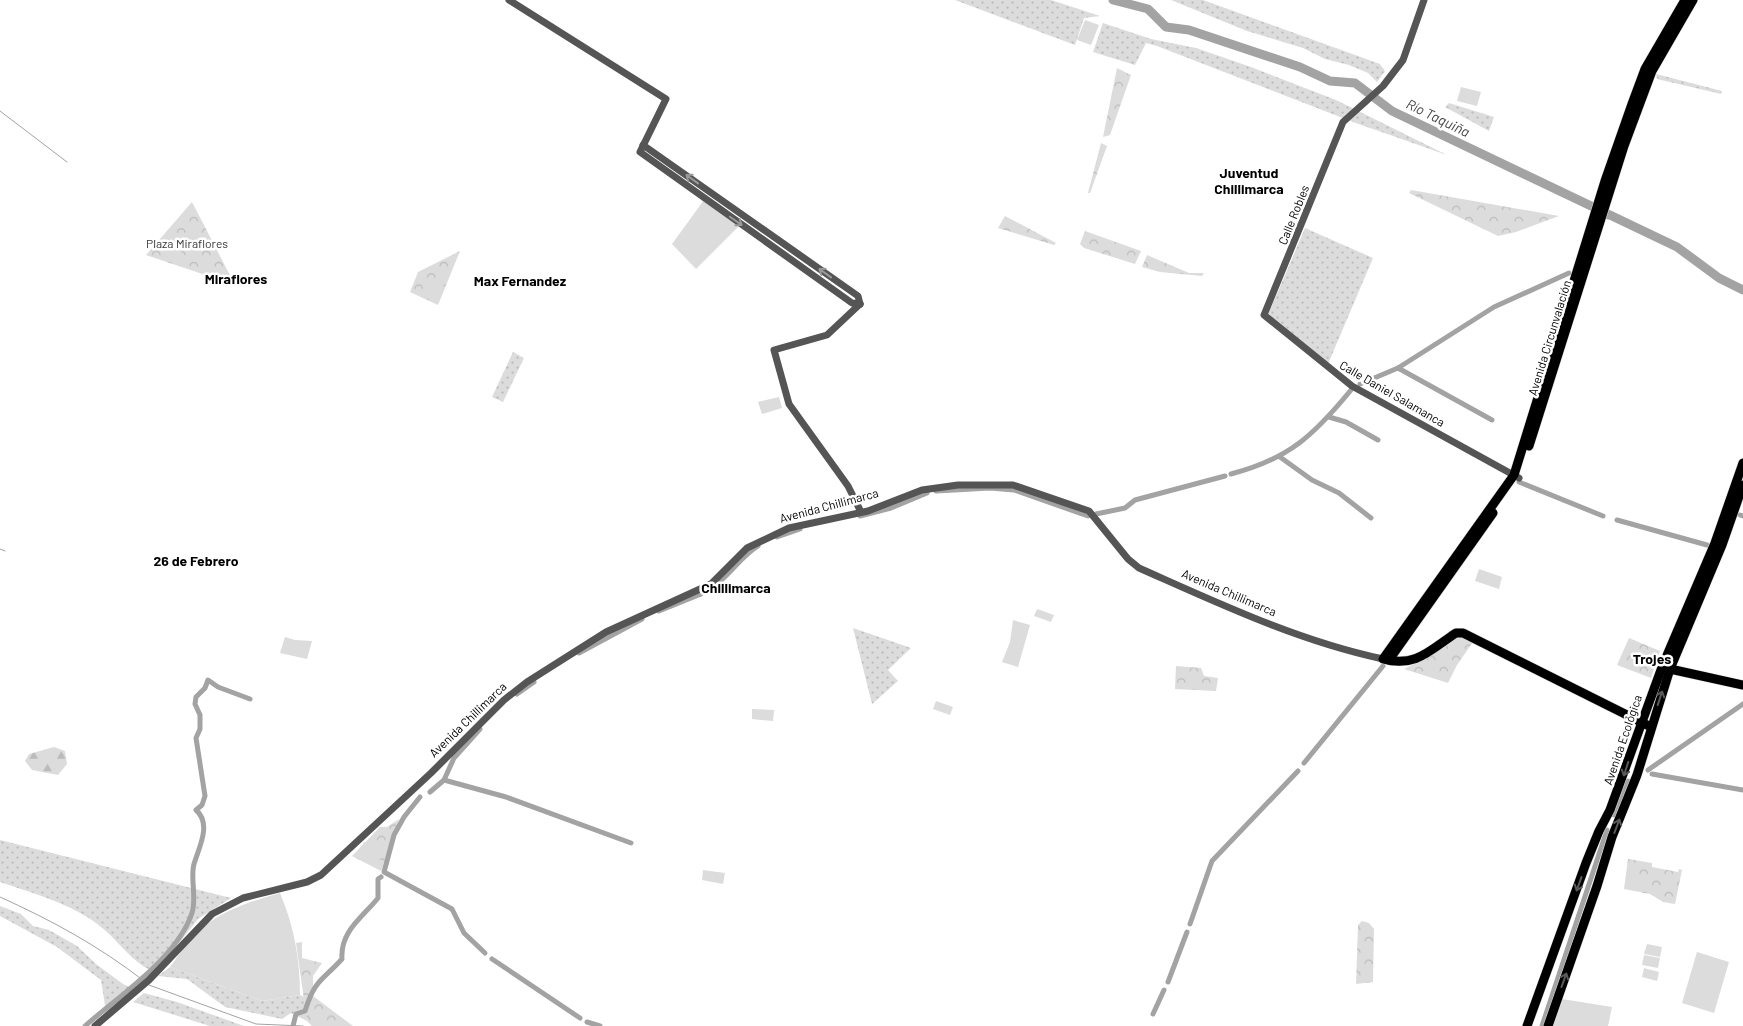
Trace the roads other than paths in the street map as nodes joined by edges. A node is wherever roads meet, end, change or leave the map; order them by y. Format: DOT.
graph roads {
  1 [pos="509,0"];
  2 [pos="1424,0"];
  3 [pos="1685,0"];
  4 [pos="1693,0"];
  5 [pos="1602,201"];
  6 [pos="1264,315"];
  7 [pos="1743,462"];
  8 [pos="1516,476"];
  9 [pos="1743,485"];
  10 [pos="861,512"];
  11 [pos="1729,516"];
  12 [pos="1386,660"];
  13 [pos="1666,668"];
  14 [pos="1743,685"];
  15 [pos="1642,723"];
  16 [pos="1651,727"];
  17 [pos="95,1026"];
  18 [pos="1527,1026"];
  19 [pos="1548,1026"];
  1 -- 10 [label="street"];
  2 -- 6 [label="street, Calle Robles"];
  3 -- 5 [label="main road, Avenida Circunvalación"];
  4 -- 5 [label="main road, Avenida Circunvalación"];
  5 -- 8 [label="main road, Avenida Circunvalación"];
  6 -- 8 [label="street, Calle Daniel Salamanca"];
  7 -- 11 [label="main road, Avenida Ecológica"];
  8 -- 12 [label="main road, Avenida Circunvalación"];
  9 -- 11 [label="main road, Avenida Ecológica"];
  10 -- 12 [label="street, Avenida Chillimarca"];
  10 -- 17 [label="street, Avenida Chillimarca"];
  11 -- 13 [label="main road, Avenida Ecológica"];
  12 -- 15 [label="main road, Avenida Chillimarca"];
  13 -- 14 [label="main road"];
  13 -- 15 [label="main road, Avenida Ecológica"];
  16 -- 13 [label="main road, Avenida Ecológica, one-way"];
  15 -- 16 [label="main road, Avenida Chillimarca"];
  15 -- 18 [label="main road, Avenida Ecológica, one-way"];
  19 -- 16 [label="main road, Avenida Ecológica, one-way"];
}
